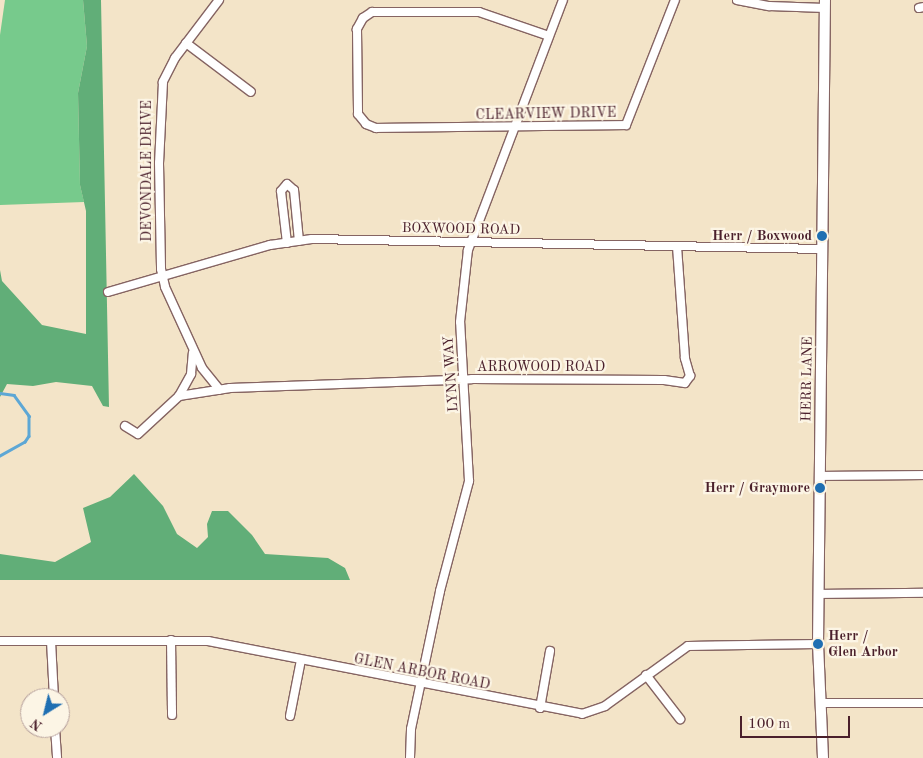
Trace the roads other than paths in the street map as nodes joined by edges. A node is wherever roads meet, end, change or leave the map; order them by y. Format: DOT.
graph roads {
  1 [pos="219,0"];
  2 [pos="563,0"];
  3 [pos="675,0"];
  4 [pos="737,0"];
  5 [pos="825,4"];
  6 [pos="549,36"];
  7 [pos="186,43"];
  8 [pos="251,92"];
  9 [pos="514,126"];
  10 [pos="299,241"];
  11 [pos="470,242"];
  12 [pos="287,243"];
  13 [pos="677,246"];
  14 [pos="822,249"];
  15 [pos="162,276"];
  16 [pos="108,292"];
  17 [pos="193,353"];
  18 [pos="464,379"];
  19 [pos="220,390"];
  20 [pos="179,396"];
  21 [pos="125,426"];
  22 [pos="923,475"];
  23 [pos="820,476"];
  24 [pos="923,593"];
  25 [pos="819,594"];
  26 [pos="171,640"];
  27 [pos="0,641"];
  28 [pos="52,641"];
  29 [pos="818,644"];
  30 [pos="550,650"];
  31 [pos="301,660"];
  32 [pos="646,675"];
  33 [pos="421,684"];
  34 [pos="54,688"];
  35 [pos="821,703"];
  36 [pos="923,703"];
  37 [pos="540,708"];
  38 [pos="172,715"];
  39 [pos="290,716"];
  40 [pos="680,719"];
  41 [pos="56,738"];
  42 [pos="57,758"];
  43 [pos="410,758"];
  44 [pos="823,758"];
  1 -- 7 [label="street, DEVONDALE DRIVE"];
  2 -- 6 [label="street, LYNN WAY"];
  3 -- 9 [label="street, CLEARVIEW DRIVE"];
  4 -- 5 [label="street"];
  5 -- 14 [label="main road, HERR LANE"];
  6 -- 9 [label="street, LYNN WAY"];
  6 -- 9 [label="street, CLEARVIEW DRIVE"];
  7 -- 8 [label="street"];
  7 -- 15 [label="street, DEVONDALE DRIVE"];
  9 -- 11 [label="street, LYNN WAY"];
  10 -- 11 [label="street, BOXWOOD ROAD"];
  10 -- 12 [label="street, BOXWOOD ROAD"];
  10 -- 12 [label="street"];
  11 -- 13 [label="street, BOXWOOD ROAD"];
  11 -- 18 [label="street, LYNN WAY"];
  12 -- 15 [label="street, BOXWOOD ROAD"];
  13 -- 14 [label="street, BOXWOOD ROAD"];
  13 -- 18 [label="street, ARROWOOD ROAD"];
  14 -- 23 [label="main road, HERR LANE"];
  15 -- 16 [label="street, BOXWOOD ROAD"];
  15 -- 17 [label="street, DEVONDALE DRIVE"];
  17 -- 19 [label="street, DEVONDALE DRIVE"];
  17 -- 20 [label="street"];
  18 -- 19 [label="street, ARROWOOD ROAD"];
  18 -- 33 [label="street, LYNN WAY"];
  19 -- 20 [label="street, ARROWOOD ROAD"];
  20 -- 21 [label="street"];
  22 -- 23 [label="street"];
  23 -- 25 [label="main road, HERR LANE"];
  24 -- 25 [label="street"];
  25 -- 29 [label="main road, HERR LANE"];
  26 -- 28 [label="street, GLEN ARBOR ROAD"];
  26 -- 31 [label="street, GLEN ARBOR ROAD"];
  26 -- 38 [label="street"];
  27 -- 28 [label="street, GLEN ARBOR ROAD"];
  28 -- 34 [label="street"];
  29 -- 32 [label="street, GLEN ARBOR ROAD"];
  29 -- 35 [label="main road, HERR LANE"];
  30 -- 37 [label="street"];
  31 -- 33 [label="street, GLEN ARBOR ROAD"];
  31 -- 39 [label="street"];
  32 -- 37 [label="street, GLEN ARBOR ROAD"];
  32 -- 40 [label="street"];
  33 -- 37 [label="street, GLEN ARBOR ROAD"];
  33 -- 43 [label="street, LYNN WAY"];
  35 -- 36 [label="street"];
  35 -- 44 [label="main road, HERR LANE"];
  41 -- 42 [label="street"];
}
